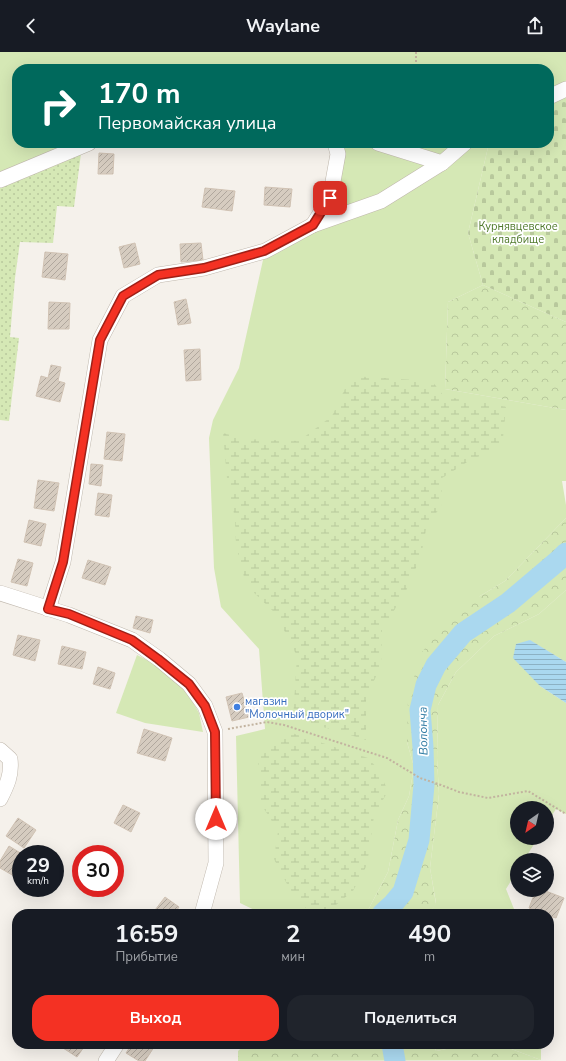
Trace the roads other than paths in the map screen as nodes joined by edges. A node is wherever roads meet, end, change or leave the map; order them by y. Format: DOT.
graph roads {
  1 [pos="566,89"];
  2 [pos="554,95"];
  3 [pos="77,148"];
  4 [pos="337,148"];
  5 [pos="394,148"];
  6 [pos="459,148"];
  7 [pos="442,163"];
  8 [pos="0,180"];
  9 [pos="313,225"];
  10 [pos="0,593"];
  11 [pos="48,609"];
  12 [pos="0,750"];
  13 [pos="0,799"];
  14 [pos="203,909"];
  15 [pos="114,1049"];
  16 [pos="106,1061"];
  1 -- 2 [label="street"];
  3 -- 8 [label="street"];
  4 -- 9 [label="street"];
  5 -- 7 [label="street"];
  6 -- 7 [label="street"];
  7 -- 9 [label="street"];
  9 -- 11 [label="street"];
  10 -- 11 [label="street"];
  11 -- 14 [label="street"];
  12 -- 13 [label="street"];
  15 -- 16 [label="street"];
}
